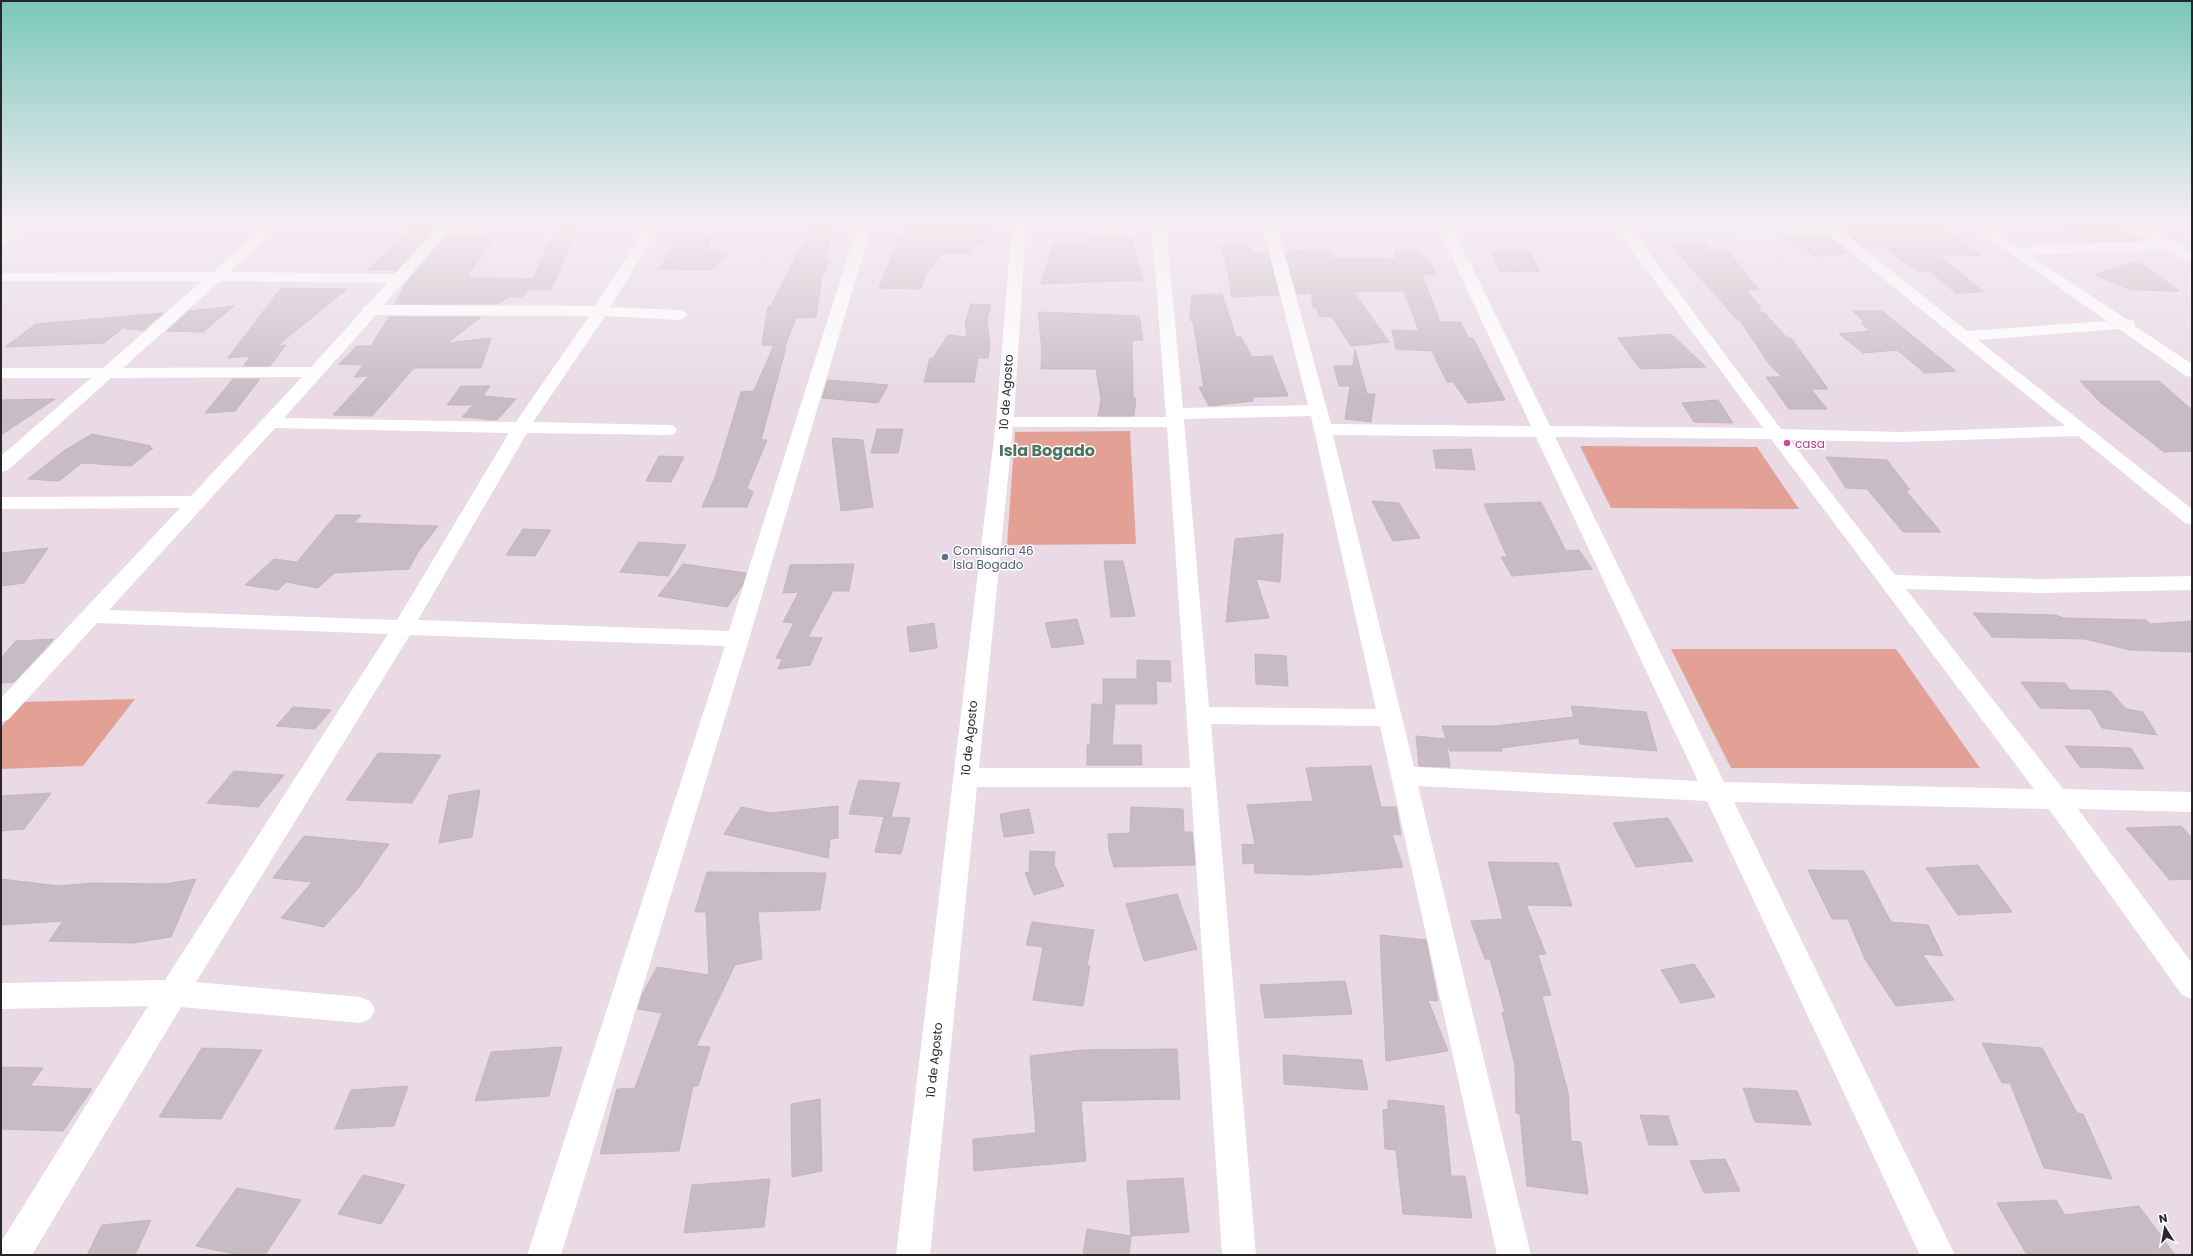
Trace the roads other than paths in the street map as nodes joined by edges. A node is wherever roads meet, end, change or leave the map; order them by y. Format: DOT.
graph roads {
  1 [pos="398,279"];
  2 [pos="211,280"];
  3 [pos="620,280"];
  4 [pos="848,280"];
  5 [pos="1014,280"];
  6 [pos="1163,280"];
  7 [pos="1283,280"];
  8 [pos="1471,280"];
  9 [pos="1661,280"];
  10 [pos="1893,280"];
  11 [pos="2058,280"];
  12 [pos="2076,280"];
  13 [pos="369,310"];
  14 [pos="600,311"];
  15 [pos="679,315"];
  16 [pos="2123,324"];
  17 [pos="2141,324"];
  18 [pos="1964,336"];
  19 [pos="2192,358"];
  20 [pos="106,372"];
  21 [pos="316,372"];
  22 [pos="2192,372"];
  23 [pos="1,374"];
  24 [pos="1175,418"];
  25 [pos="1320,420"];
  26 [pos="1005,422"];
  27 [pos="270,423"];
  28 [pos="520,427"];
  29 [pos="668,430"];
  30 [pos="1543,431"];
  31 [pos="2080,431"];
  32 [pos="1776,434"];
  33 [pos="1,466"];
  34 [pos="196,502"];
  35 [pos="1,503"];
  36 [pos="2192,519"];
  37 [pos="1889,581"];
  38 [pos="2192,583"];
  39 [pos="89,616"];
  40 [pos="403,628"];
  41 [pos="738,639"];
  42 [pos="5,705"];
  43 [pos="1198,714"];
  44 [pos="1389,718"];
  45 [pos="1403,776"];
  46 [pos="965,778"];
  47 [pos="1202,778"];
  48 [pos="1717,792"];
  49 [pos="2057,800"];
  50 [pos="2192,802"];
  51 [pos="2192,986"];
  52 [pos="173,993"];
  53 [pos="1,996"];
  54 [pos="360,1010"];
  55 [pos="13,1255"];
  56 [pos="544,1255"];
  57 [pos="913,1255"];
  58 [pos="1239,1255"];
  59 [pos="1514,1255"];
  60 [pos="1938,1255"];
  1 -- 13 [label="street"];
  2 -- 20 [label="street"];
  3 -- 14 [label="street"];
  4 -- 41 [label="street"];
  5 -- 26 [label="street, 10 de Agosto"];
  6 -- 24 [label="street"];
  7 -- 25 [label="street"];
  8 -- 30 [label="street"];
  9 -- 32 [label="street"];
  10 -- 18 [label="street"];
  11 -- 16 [label="street"];
  12 -- 17 [label="street"];
  13 -- 14 [label="street"];
  13 -- 21 [label="street"];
  14 -- 15 [label="street"];
  14 -- 28 [label="street"];
  16 -- 17 [label="street"];
  16 -- 18 [label="street"];
  16 -- 22 [label="street"];
  17 -- 19 [label="street"];
  18 -- 31 [label="street"];
  20 -- 21 [label="street"];
  20 -- 23 [label="street"];
  20 -- 33 [label="street"];
  21 -- 27 [label="street"];
  24 -- 25 [label="street"];
  24 -- 26 [label="street"];
  24 -- 43 [label="street"];
  25 -- 30 [label="street"];
  25 -- 44 [label="street"];
  26 -- 46 [label="street, 10 de Agosto"];
  27 -- 28 [label="street"];
  27 -- 34 [label="street"];
  28 -- 29 [label="street"];
  28 -- 40 [label="street"];
  30 -- 32 [label="street"];
  30 -- 48 [label="street"];
  31 -- 32 [label="street"];
  31 -- 36 [label="street"];
  32 -- 37 [label="street"];
  34 -- 35 [label="street"];
  34 -- 39 [label="street"];
  37 -- 38 [label="street"];
  37 -- 49 [label="street"];
  39 -- 40 [label="street"];
  39 -- 42 [label="street"];
  40 -- 41 [label="street"];
  40 -- 52 [label="street"];
  41 -- 56 [label="street"];
  43 -- 44 [label="street"];
  43 -- 47 [label="street"];
  44 -- 45 [label="street"];
  45 -- 48 [label="street"];
  45 -- 59 [label="street"];
  46 -- 47 [label="street"];
  46 -- 57 [label="street, 10 de Agosto"];
  47 -- 58 [label="street"];
  48 -- 49 [label="street"];
  48 -- 60 [label="street"];
  49 -- 50 [label="street"];
  49 -- 51 [label="street"];
  52 -- 53 [label="street"];
  52 -- 54 [label="street"];
  52 -- 55 [label="street"];
}
